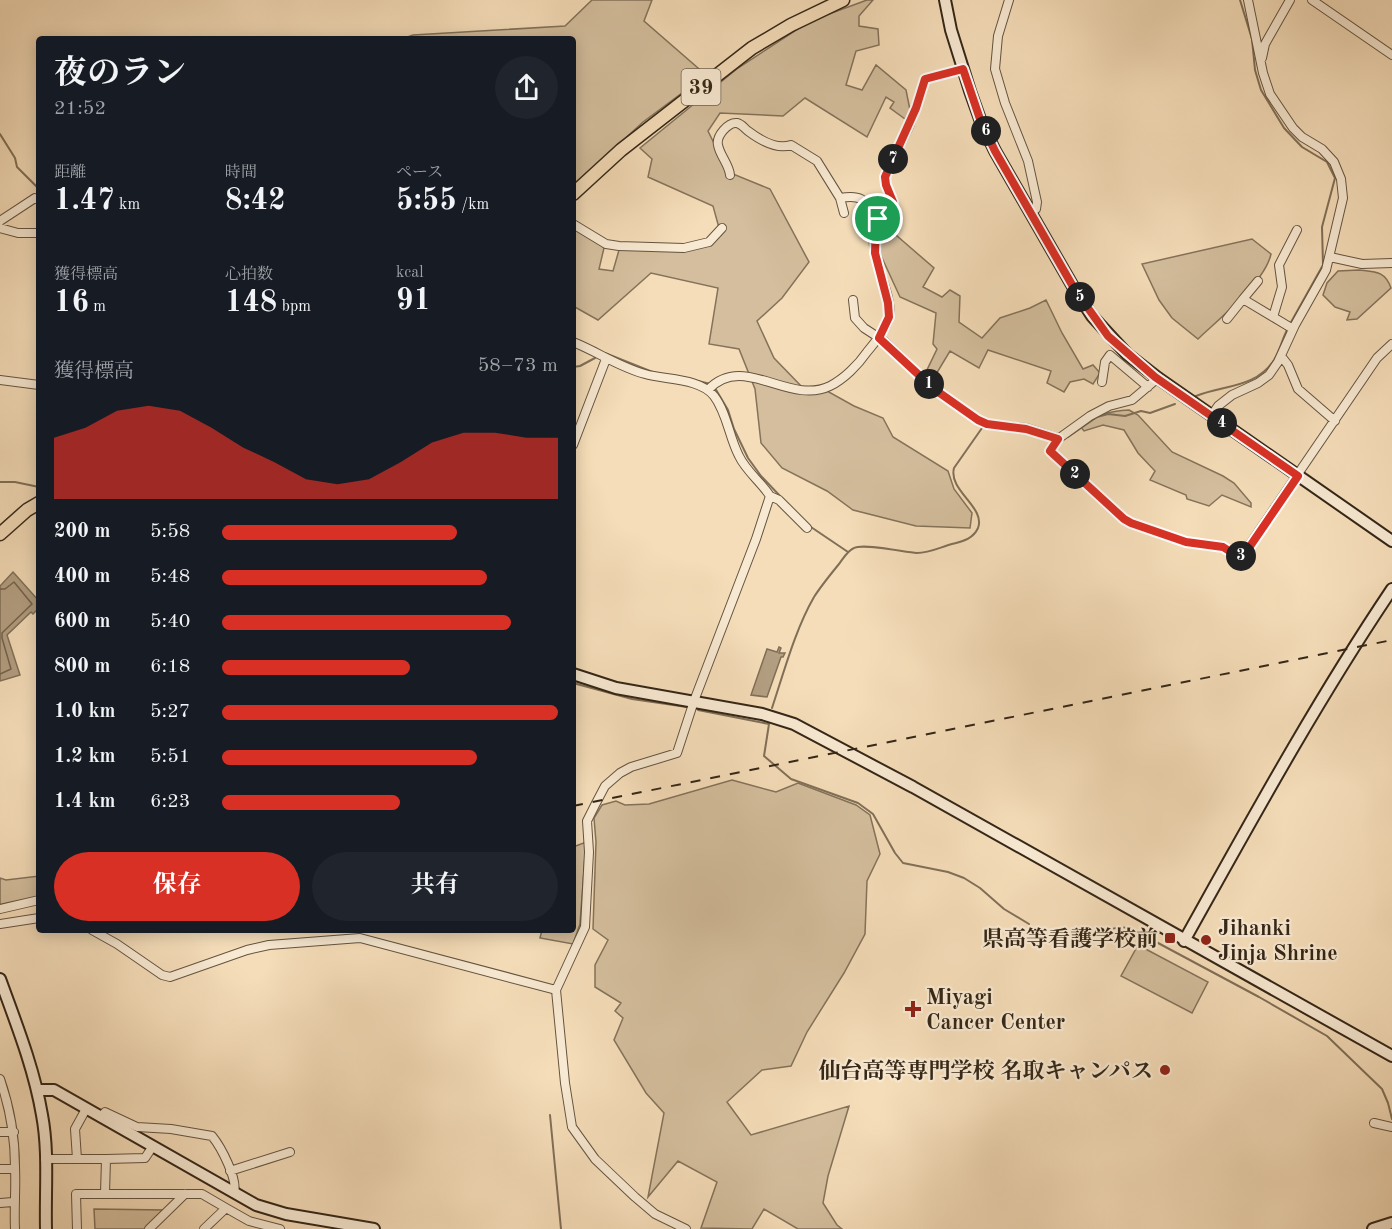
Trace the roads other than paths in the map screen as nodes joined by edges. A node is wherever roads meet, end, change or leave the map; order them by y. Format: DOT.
graph roads {
  1 [pos="843,0"];
  2 [pos="945,0"];
  3 [pos="1010,0"];
  4 [pos="1248,0"];
  5 [pos="1290,0"];
  6 [pos="1312,0"];
  7 [pos="1392,54"];
  8 [pos="1262,59"];
  9 [pos="963,69"];
  10 [pos="730,175"];
  11 [pos="576,191"];
  12 [pos="36,198"];
  13 [pos="840,198"];
  14 [pos="844,213"];
  15 [pos="1031,213"];
  16 [pos="878,219"];
  17 [pos="0,221"];
  18 [pos="576,226"];
  19 [pos="0,228"];
  20 [pos="722,228"];
  21 [pos="1297,230"];
  22 [pos="36,233"];
  23 [pos="1330,257"];
  24 [pos="1392,263"];
  25 [pos="1258,280"];
  26 [pos="1242,299"];
  27 [pos="853,300"];
  28 [pos="1273,317"];
  29 [pos="1227,319"];
  30 [pos="1293,329"];
  31 [pos="879,338"];
  32 [pos="576,343"];
  33 [pos="1392,344"];
  34 [pos="1117,345"];
  35 [pos="1110,355"];
  36 [pos="1281,356"];
  37 [pos="606,359"];
  38 [pos="1158,378"];
  39 [pos="0,380"];
  40 [pos="1102,382"];
  41 [pos="36,385"];
  42 [pos="711,387"];
  43 [pos="1148,387"];
  44 [pos="1211,416"];
  45 [pos="1335,422"];
  46 [pos="576,437"];
  47 [pos="1058,439"];
  48 [pos="1298,476"];
  49 [pos="770,496"];
  50 [pos="36,505"];
  51 [pos="807,528"];
  52 [pos="0,534"];
  53 [pos="1392,541"];
  54 [pos="1392,588"];
  55 [pos="576,675"];
  56 [pos="694,701"];
  57 [pos="36,901"];
  58 [pos="0,909"];
  59 [pos="36,918"];
  60 [pos="0,924"];
  61 [pos="97,933"];
  62 [pos="1184,940"];
  63 [pos="0,979"];
  64 [pos="556,990"];
  65 [pos="1392,1056"];
  66 [pos="0,1079"];
  67 [pos="37,1090"];
  68 [pos="3,1096"];
  69 [pos="86,1109"];
  70 [pos="100,1117"];
  71 [pos="1374,1123"];
  72 [pos="1392,1127"];
  73 [pos="0,1132"];
  74 [pos="14,1132"];
  75 [pos="153,1146"];
  76 [pos="290,1152"];
  77 [pos="45,1159"];
  78 [pos="77,1159"];
  79 [pos="106,1159"];
  80 [pos="0,1169"];
  81 [pos="15,1169"];
  82 [pos="230,1171"];
  83 [pos="234,1193"];
  84 [pos="105,1194"];
  85 [pos="185,1194"];
  86 [pos="13,1202"];
  87 [pos="0,1203"];
  88 [pos="226,1208"];
  89 [pos="1392,1223"];
  90 [pos="15,1229"];
  91 [pos="46,1229"];
  92 [pos="77,1229"];
  93 [pos="149,1229"];
  94 [pos="204,1229"];
  95 [pos="280,1229"];
  96 [pos="374,1229"];
  97 [pos="686,1229"];
  98 [pos="1373,1229"];
  1 -- 11 [label="main road, 39"];
  2 -- 9 [label="street"];
  3 -- 15 [label="street"];
  4 -- 8 [label="street"];
  5 -- 8 [label="street"];
  6 -- 7 [label="street"];
  8 -- 23 [label="street"];
  9 -- 15 [label="street"];
  9 -- 16 [label="street"];
  10 -- 13 [label="street"];
  12 -- 17 [label="street"];
  13 -- 14 [label="street"];
  13 -- 16 [label="street"];
  15 -- 34 [label="street"];
  16 -- 31 [label="street"];
  18 -- 20 [label="street"];
  19 -- 22 [label="street"];
  21 -- 28 [label="street"];
  23 -- 24 [label="street"];
  23 -- 30 [label="street"];
  25 -- 26 [label="street"];
  26 -- 28 [label="street"];
  26 -- 29 [label="street"];
  27 -- 31 [label="street"];
  28 -- 30 [label="street"];
  30 -- 36 [label="street"];
  31 -- 42 [label="street"];
  31 -- 47 [label="street"];
  32 -- 37 [label="street"];
  33 -- 45 [label="street"];
  34 -- 35 [label="street"];
  34 -- 38 [label="street"];
  35 -- 40 [label="street"];
  35 -- 43 [label="street"];
  36 -- 44 [label="street"];
  36 -- 45 [label="street"];
  37 -- 42 [label="street"];
  37 -- 46 [label="street"];
  38 -- 43 [label="street"];
  38 -- 44 [label="street"];
  39 -- 41 [label="street"];
  42 -- 49 [label="street"];
  43 -- 47 [label="street"];
  44 -- 48 [label="street"];
  45 -- 48 [label="street"];
  47 -- 48 [label="street"];
  48 -- 53 [label="street"];
  49 -- 51 [label="street"];
  49 -- 56 [label="street"];
  50 -- 52 [label="main road"];
  54 -- 62 [label="street"];
  55 -- 56 [label="street"];
  56 -- 62 [label="street"];
  56 -- 64 [label="street"];
  57 -- 58 [label="street"];
  59 -- 60 [label="street"];
  61 -- 64 [label="street"];
  62 -- 65 [label="street"];
  63 -- 67 [label="street"];
  64 -- 97 [label="street"];
  66 -- 68 [label="street"];
  67 -- 69 [label="street"];
  67 -- 77 [label="street"];
  68 -- 74 [label="street"];
  69 -- 70 [label="street"];
  69 -- 78 [label="street"];
  70 -- 75 [label="street"];
  70 -- 82 [label="street"];
  71 -- 72 [label="street"];
  73 -- 74 [label="street"];
  74 -- 81 [label="street"];
  75 -- 79 [label="street"];
  75 -- 83 [label="street"];
  76 -- 82 [label="street"];
  77 -- 78 [label="street"];
  77 -- 91 [label="street"];
  78 -- 79 [label="street"];
  79 -- 84 [label="street"];
  80 -- 81 [label="street"];
  81 -- 86 [label="street"];
  82 -- 83 [label="street"];
  83 -- 96 [label="street"];
  84 -- 85 [label="street"];
  84 -- 92 [label="street"];
  85 -- 88 [label="street"];
  85 -- 93 [label="street"];
  86 -- 87 [label="street"];
  86 -- 90 [label="street"];
  88 -- 94 [label="street"];
  88 -- 95 [label="street"];
  89 -- 98 [label="street"];
}
